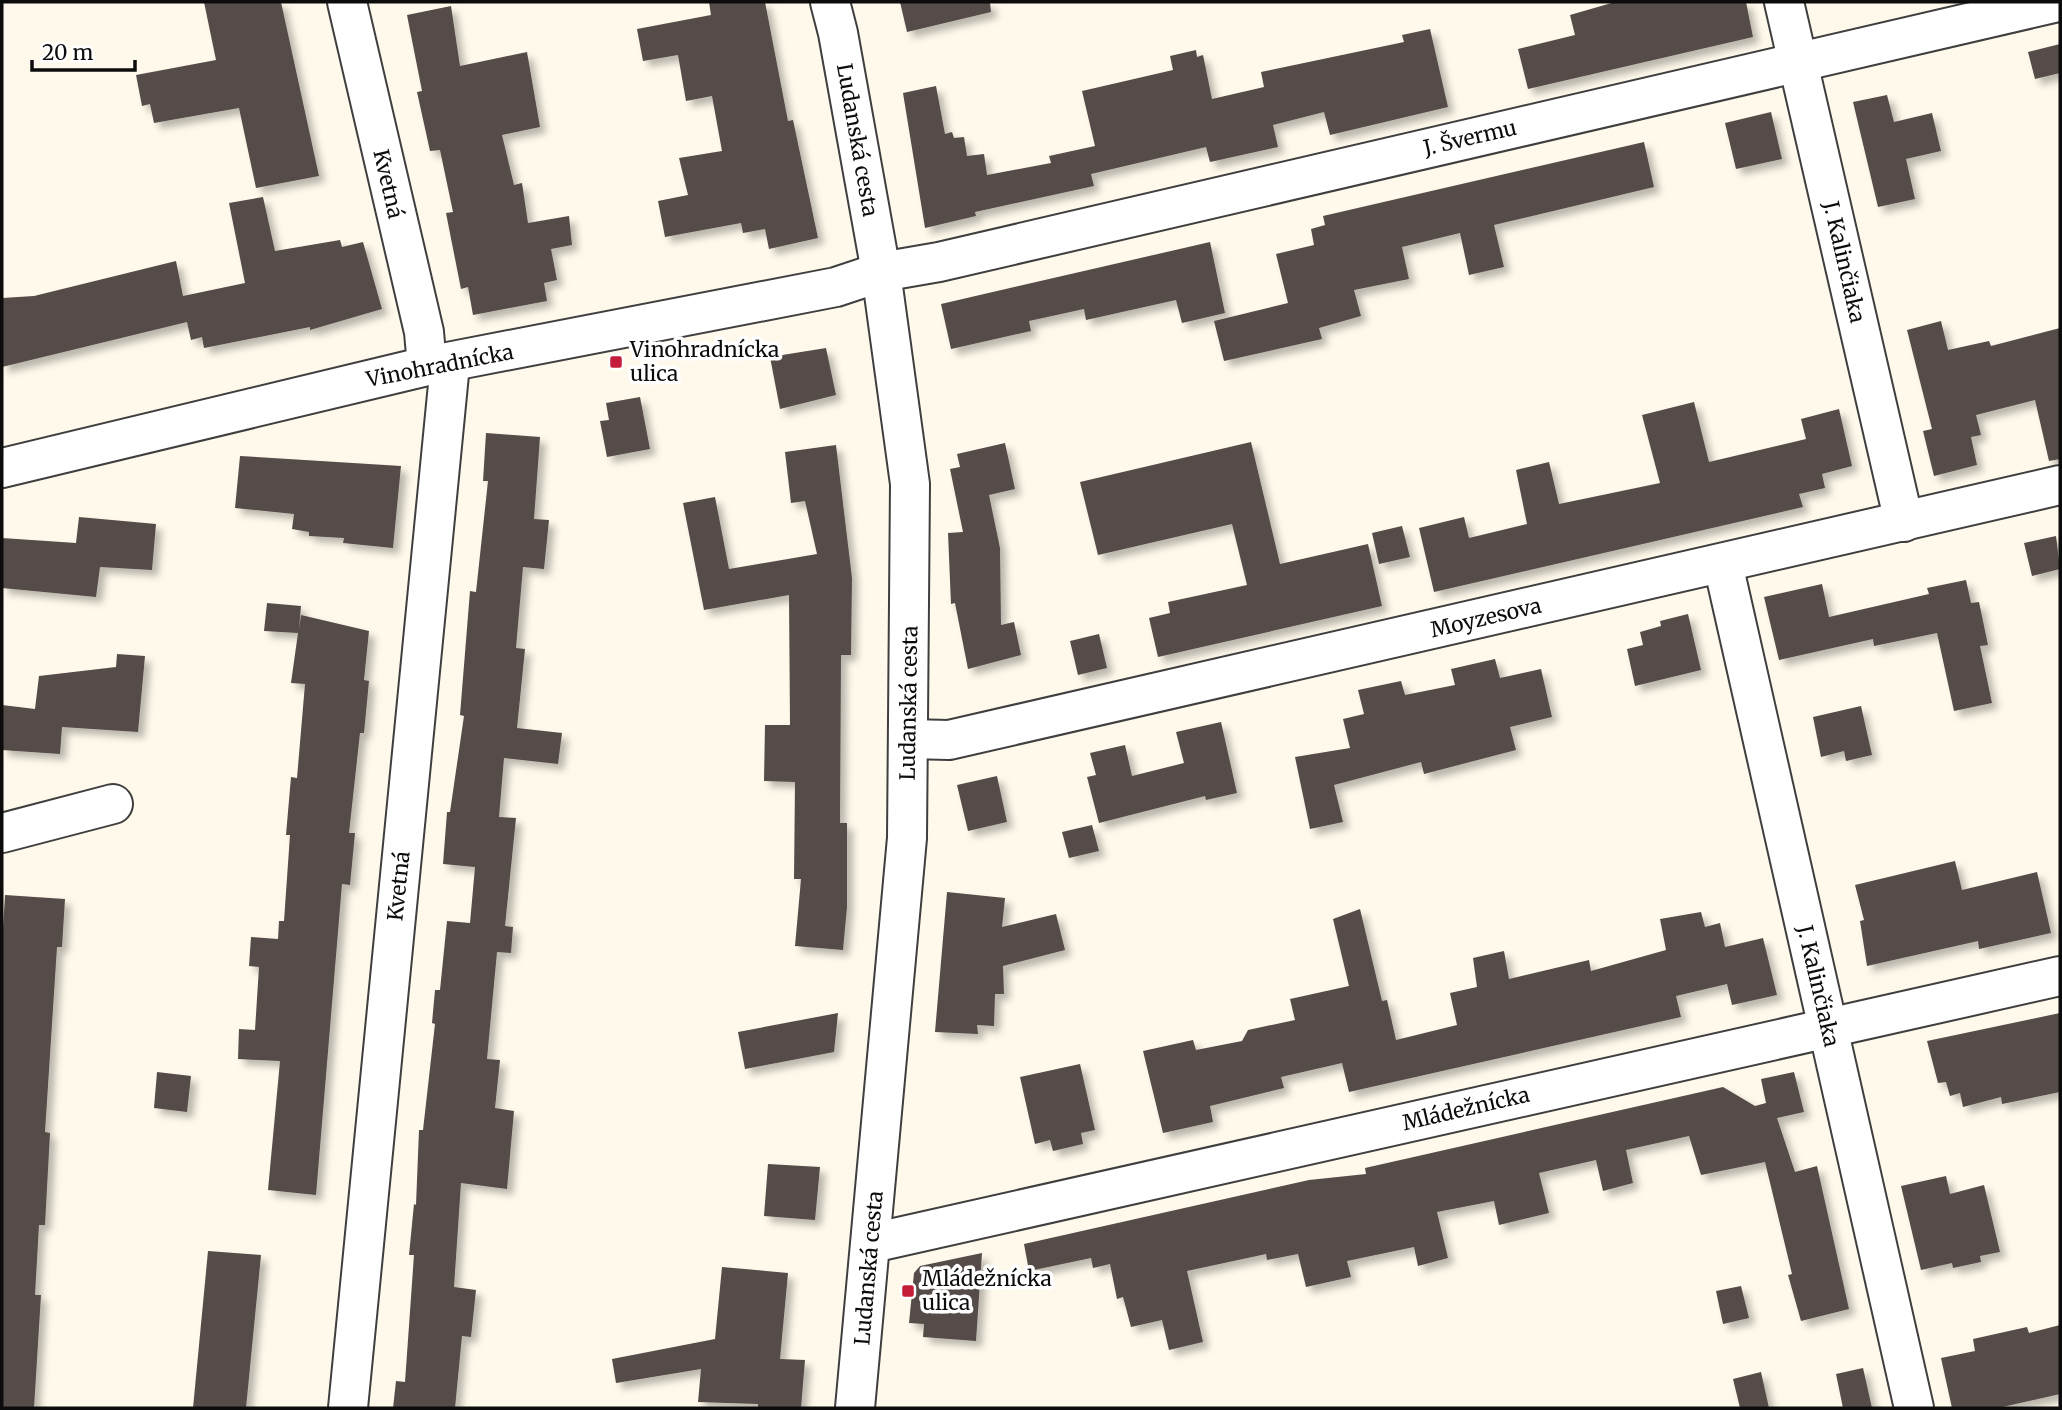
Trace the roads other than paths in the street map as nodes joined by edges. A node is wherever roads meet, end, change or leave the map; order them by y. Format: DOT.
graph roads {
  1 [pos="347,2"];
  2 [pos="830,2"];
  3 [pos="1784,2"];
  4 [pos="2058,2"];
  5 [pos="1798,62"];
  6 [pos="881,272"];
  7 [pos="438,365"];
  8 [pos="2,468"];
  9 [pos="2060,485"];
  10 [pos="1904,522"];
  11 [pos="1723,564"];
  12 [pos="909,739"];
  13 [pos="113,804"];
  14 [pos="2,833"];
  15 [pos="2060,975"];
  16 [pos="1827,1028"];
  17 [pos="872,1243"];
  18 [pos="348,1408"];
  19 [pos="855,1408"];
  20 [pos="1913,1408"];
  1 -- 7 [label="street, Kvetná"];
  2 -- 6 [label="street, Ludanská cesta"];
  3 -- 5 [label="street, J. Kalinčiaka"];
  4 -- 5 [label="street, J. Švermu"];
  5 -- 6 [label="street, J. Švermu"];
  5 -- 10 [label="street, J. Kalinčiaka"];
  6 -- 7 [label="street, Vinohradnícka"];
  6 -- 12 [label="street, Ludanská cesta"];
  7 -- 8 [label="street, Vinohradnícka"];
  7 -- 18 [label="street, Kvetná"];
  9 -- 10 [label="street, Moyzesova"];
  10 -- 11 [label="street, Moyzesova"];
  11 -- 12 [label="street, Moyzesova"];
  11 -- 16 [label="street, J. Kalinčiaka"];
  12 -- 17 [label="street, Ludanská cesta"];
  13 -- 14 [label="street"];
  15 -- 16 [label="street, Mládežnícka"];
  16 -- 17 [label="street, Mládežnícka"];
  16 -- 20 [label="street, J. Kalinčiaka"];
  17 -- 19 [label="street, Ludanská cesta"];
}
